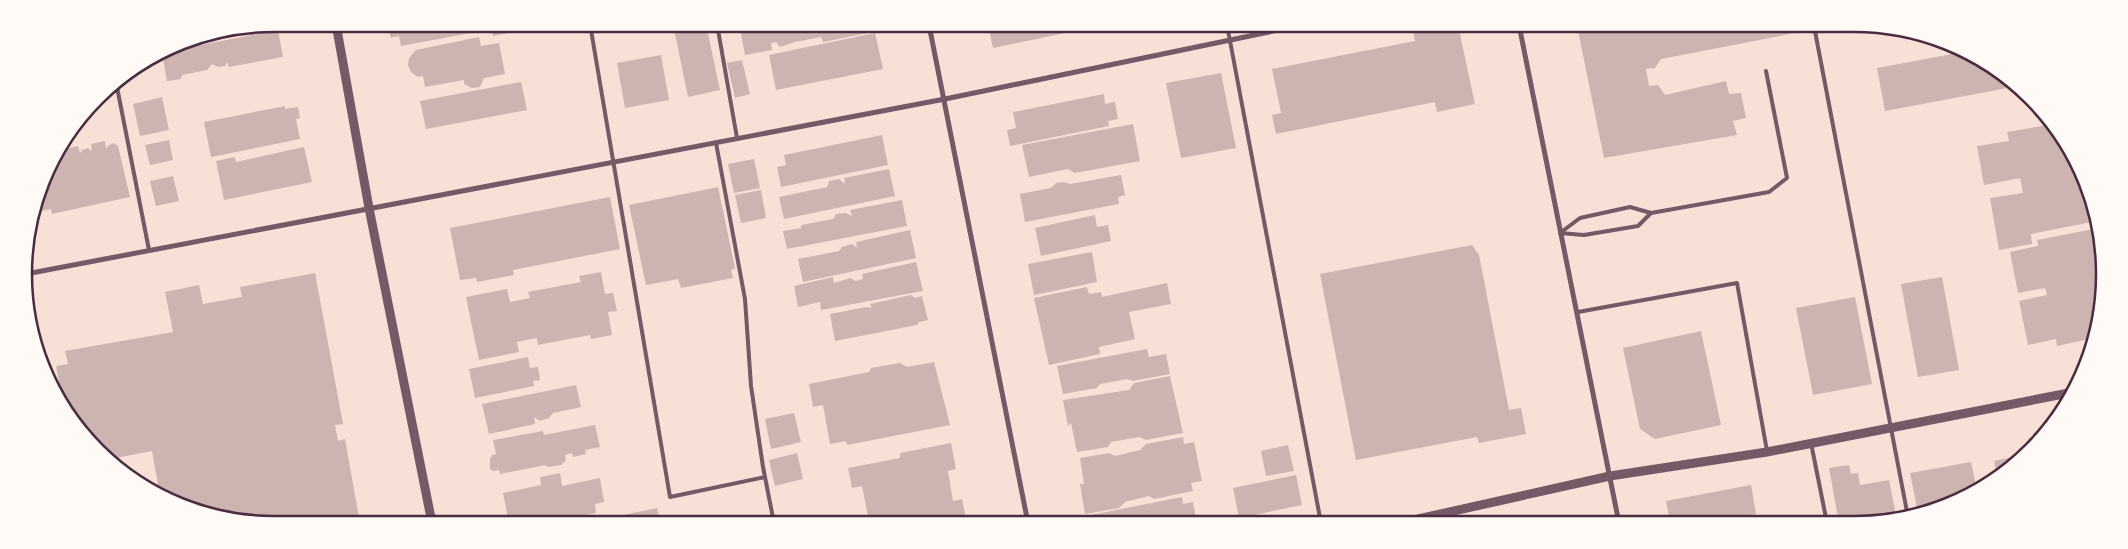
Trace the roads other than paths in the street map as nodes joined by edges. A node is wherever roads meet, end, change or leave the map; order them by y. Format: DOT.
graph roads {
  1 [pos="337,32"];
  2 [pos="591,32"];
  3 [pos="718,32"];
  4 [pos="931,32"];
  5 [pos="1228,32"];
  6 [pos="1268,32"];
  7 [pos="1520,32"];
  8 [pos="1815,32"];
  9 [pos="1229,40"];
  10 [pos="1766,71"];
  11 [pos="118,91"];
  12 [pos="945,99"];
  13 [pos="737,138"];
  14 [pos="716,142"];
  15 [pos="614,162"];
  16 [pos="369,208"];
  17 [pos="1651,213"];
  18 [pos="1560,233"];
  19 [pos="149,250"];
  20 [pos="32,273"];
  21 [pos="1578,312"];
  22 [pos="2064,394"];
  23 [pos="1890,428"];
  24 [pos="1812,443"];
  25 [pos="1767,452"];
  26 [pos="1610,476"];
  27 [pos="765,477"];
  28 [pos="1907,510"];
  29 [pos="431,516"];
  30 [pos="773,516"];
  31 [pos="1027,516"];
  32 [pos="1319,516"];
  33 [pos="1431,516"];
  34 [pos="1618,516"];
  35 [pos="1825,516"];
  1 -- 16 [label="street"];
  2 -- 15 [label="lane"];
  3 -- 13 [label="lane"];
  4 -- 12 [label="street"];
  5 -- 9 [label="lane"];
  6 -- 9 [label="street"];
  7 -- 18 [label="street"];
  8 -- 23 [label="lane"];
  9 -- 12 [label="street"];
  9 -- 32 [label="lane"];
  10 -- 17 [label="lane"];
  11 -- 19 [label="lane"];
  12 -- 13 [label="street"];
  12 -- 31 [label="street"];
  13 -- 14 [label="street"];
  14 -- 15 [label="street"];
  14 -- 27 [label="lane"];
  15 -- 16 [label="street"];
  15 -- 27 [label="lane"];
  16 -- 19 [label="street"];
  16 -- 29 [label="street"];
  17 -- 18 [label="lane"];
  17 -- 18 [label="lane"];
  18 -- 21 [label="street"];
  19 -- 20 [label="street"];
  21 -- 25 [label="lane"];
  21 -- 26 [label="street"];
  22 -- 23 [label="street"];
  23 -- 24 [label="street"];
  23 -- 28 [label="lane"];
  24 -- 25 [label="street"];
  24 -- 35 [label="lane"];
  25 -- 26 [label="street"];
  26 -- 33 [label="street"];
  26 -- 34 [label="street"];
  27 -- 30 [label="lane"];
}
